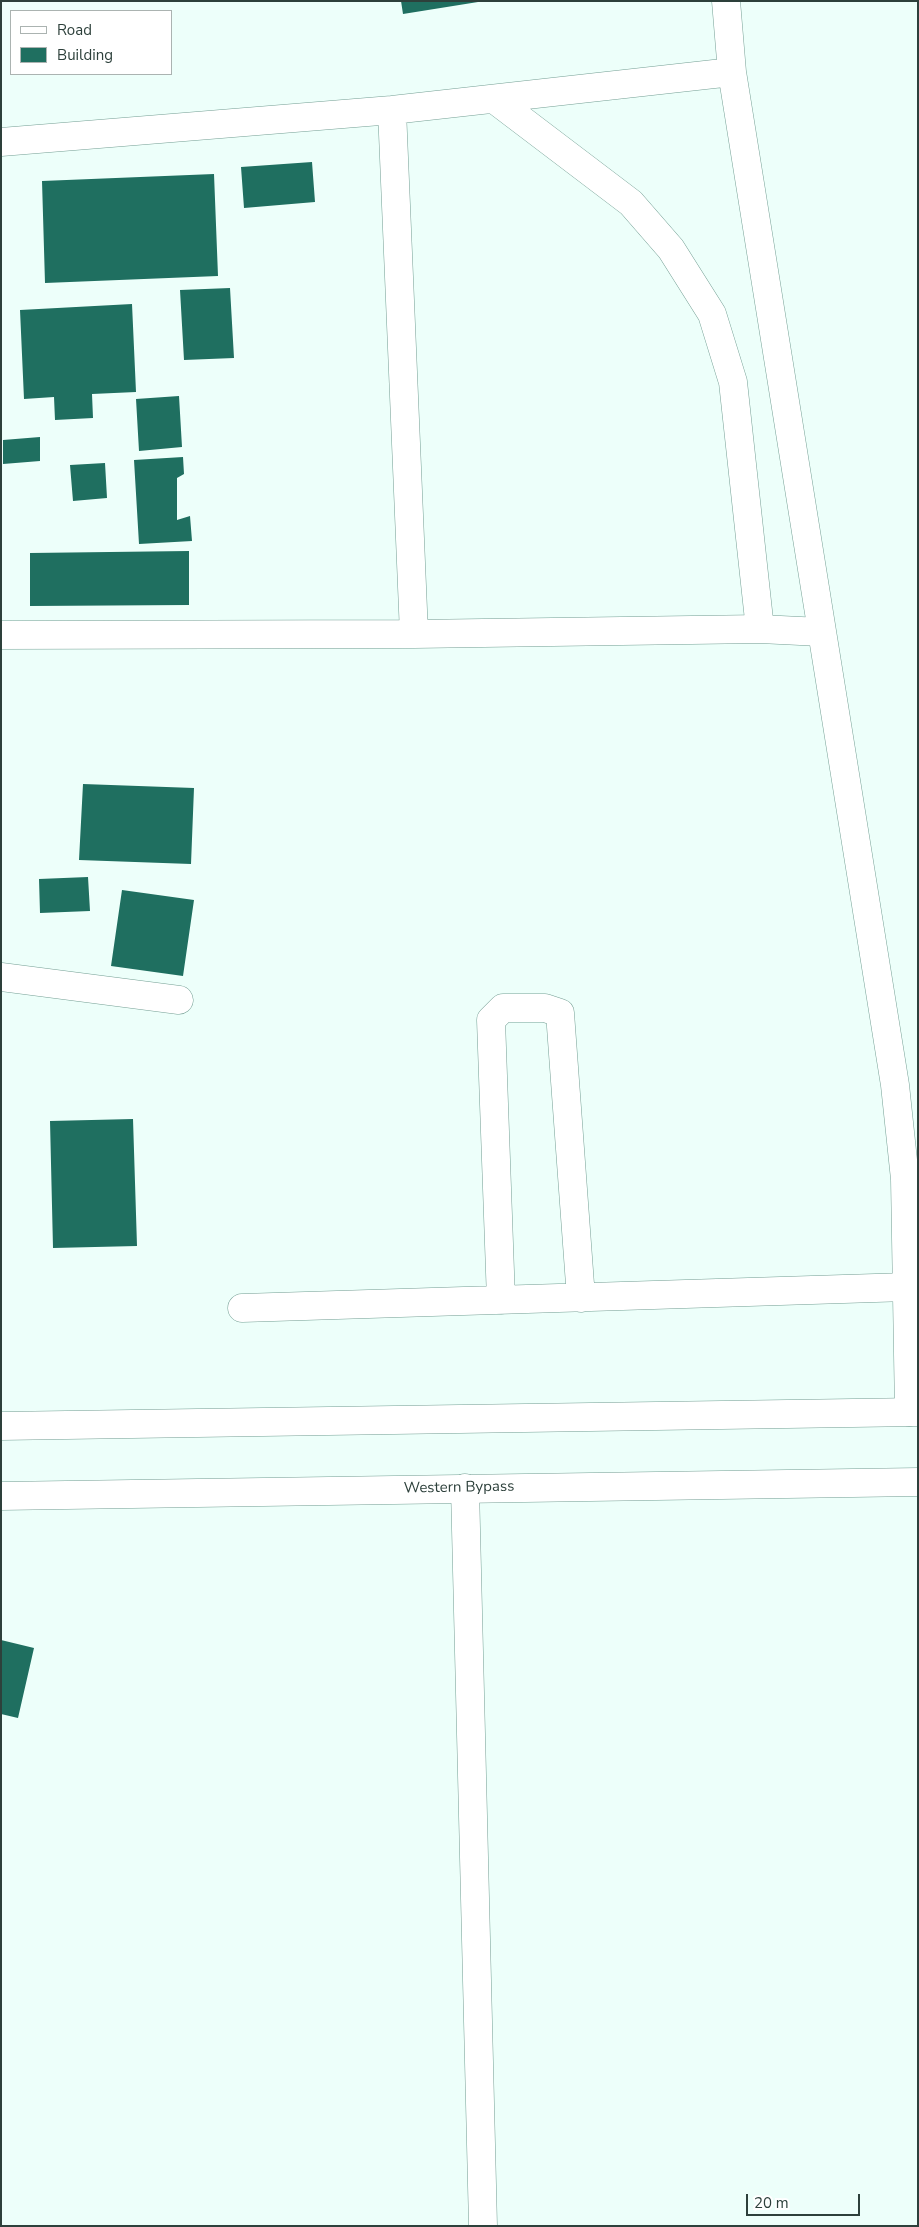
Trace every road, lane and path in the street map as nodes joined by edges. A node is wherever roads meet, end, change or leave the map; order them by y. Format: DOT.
graph roads {
  1 [pos="726,1"];
  2 [pos="732,72"];
  3 [pos="494,99"];
  4 [pos="392,110"];
  5 [pos="1,142"];
  6 [pos="760,629"];
  7 [pos="821,632"];
  8 [pos="414,634"];
  9 [pos="1,635"];
  10 [pos="1,977"];
  11 [pos="179,1000"];
  12 [pos="907,1287"];
  13 [pos="581,1298"];
  14 [pos="501,1300"];
  15 [pos="242,1308"];
  16 [pos="913,1412"];
  17 [pos="1,1426"];
  18 [pos="918,1482"];
  19 [pos="465,1488"];
  20 [pos="1,1496"];
  21 [pos="483,2226"];
  1 -- 2 [label="street"];
  2 -- 3 [label="street"];
  2 -- 7 [label="street"];
  3 -- 4 [label="street"];
  3 -- 6 [label="street"];
  4 -- 5 [label="street"];
  4 -- 8 [label="street"];
  6 -- 7 [label="street"];
  6 -- 8 [label="street"];
  7 -- 12 [label="street"];
  8 -- 9 [label="street"];
  10 -- 11 [label="street"];
  12 -- 13 [label="street"];
  12 -- 16 [label="street"];
  13 -- 14 [label="street"];
  13 -- 14 [label="street"];
  14 -- 15 [label="street"];
  16 -- 17 [label="street"];
  18 -- 19 [label="street, Western Bypass"];
  19 -- 20 [label="street, Western Bypass"];
  19 -- 21 [label="street"];
}
